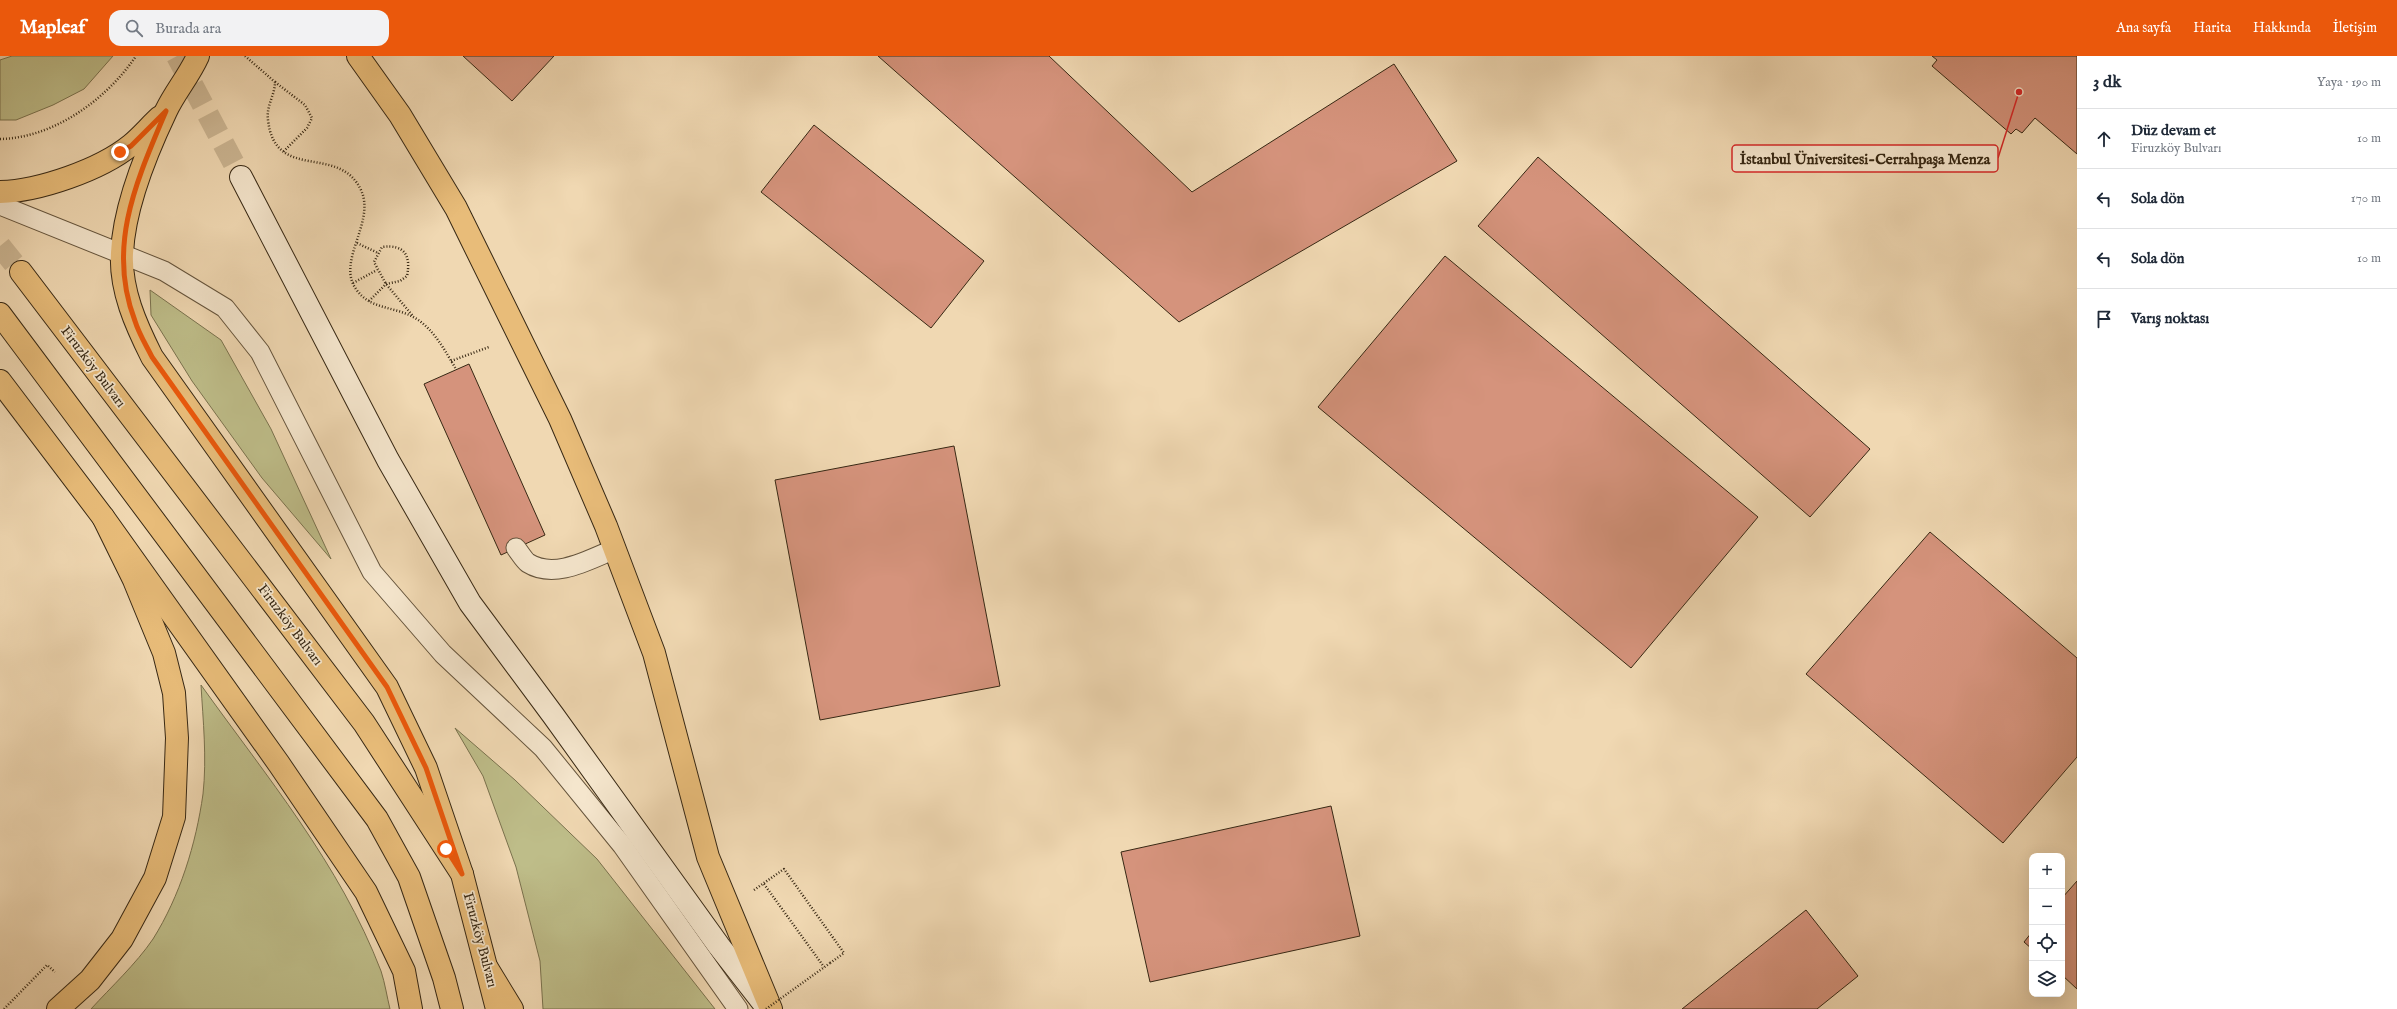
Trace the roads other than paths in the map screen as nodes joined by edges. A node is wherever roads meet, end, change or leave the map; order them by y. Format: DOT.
graph roads {
  1 [pos="198,56"];
  2 [pos="358,56"];
  3 [pos="166,111"];
  4 [pos="241,177"];
  5 [pos="0,192"];
  6 [pos="0,205"];
  7 [pos="122,254"];
  8 [pos="21,272"];
  9 [pos="0,314"];
  10 [pos="0,381"];
  11 [pos="103,517"];
  12 [pos="516,548"];
  13 [pos="615,549"];
  14 [pos="462,874"];
  15 [pos="487,968"];
  16 [pos="58,1009"];
  17 [pos="411,1009"];
  18 [pos="452,1009"];
  19 [pos="497,1009"];
  20 [pos="512,1009"];
  21 [pos="738,1009"];
  22 [pos="767,1009"];
  23 [pos="771,1009"];
  1 -- 3 [label="main road"];
  2 -- 13 [label="main road"];
  3 -- 5 [label="main road"];
  3 -- 7 [label="main road"];
  4 -- 22 [label="main road"];
  6 -- 7 [label="lane"];
  7 -- 14 [label="main road"];
  7 -- 21 [label="lane"];
  8 -- 14 [label="main road, Firuzköy Bulvarı"];
  9 -- 18 [label="main road"];
  10 -- 11 [label="main road"];
  11 -- 16 [label="main road"];
  11 -- 17 [label="main road"];
  12 -- 13 [label="lane"];
  13 -- 23 [label="main road"];
  14 -- 15 [label="main road, Firuzköy Bulvarı"];
  15 -- 19 [label="main road, Firuzköy Bulvarı"];
  15 -- 20 [label="main road"];
}
